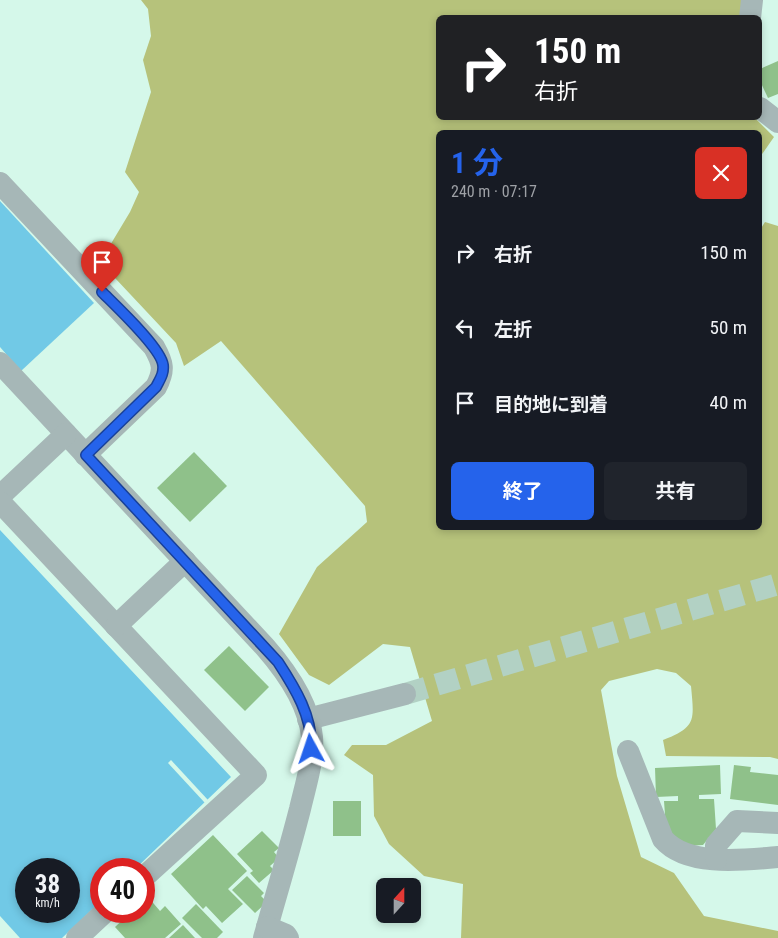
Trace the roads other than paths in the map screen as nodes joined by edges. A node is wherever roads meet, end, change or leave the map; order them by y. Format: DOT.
graph roads {
  1 [pos="752,0"];
  2 [pos="750,15"];
  3 [pos="762,110"];
  4 [pos="778,122"];
  5 [pos="0,183"];
  6 [pos="0,362"];
  7 [pos="66,434"];
  8 [pos="86,455"];
  9 [pos="0,496"];
  10 [pos="0,502"];
  11 [pos="185,561"];
  12 [pos="116,626"];
  13 [pos="405,694"];
  14 [pos="308,719"];
  15 [pos="628,751"];
  16 [pos="778,823"];
  17 [pos="778,857"];
  18 [pos="716,859"];
  19 [pos="155,867"];
  20 [pos="266,933"];
  21 [pos="288,938"];
  1 -- 2 [label="street"];
  3 -- 4 [label="street"];
  5 -- 8 [label="street"];
  6 -- 7 [label="street"];
  7 -- 8 [label="street"];
  7 -- 9 [label="street"];
  8 -- 11 [label="street"];
  10 -- 12 [label="street"];
  11 -- 12 [label="street"];
  11 -- 14 [label="street"];
  12 -- 19 [label="street"];
  13 -- 14 [label="street"];
  14 -- 20 [label="street"];
  15 -- 18 [label="street"];
  16 -- 18 [label="street"];
  17 -- 18 [label="street"];
  20 -- 21 [label="street"];
}
